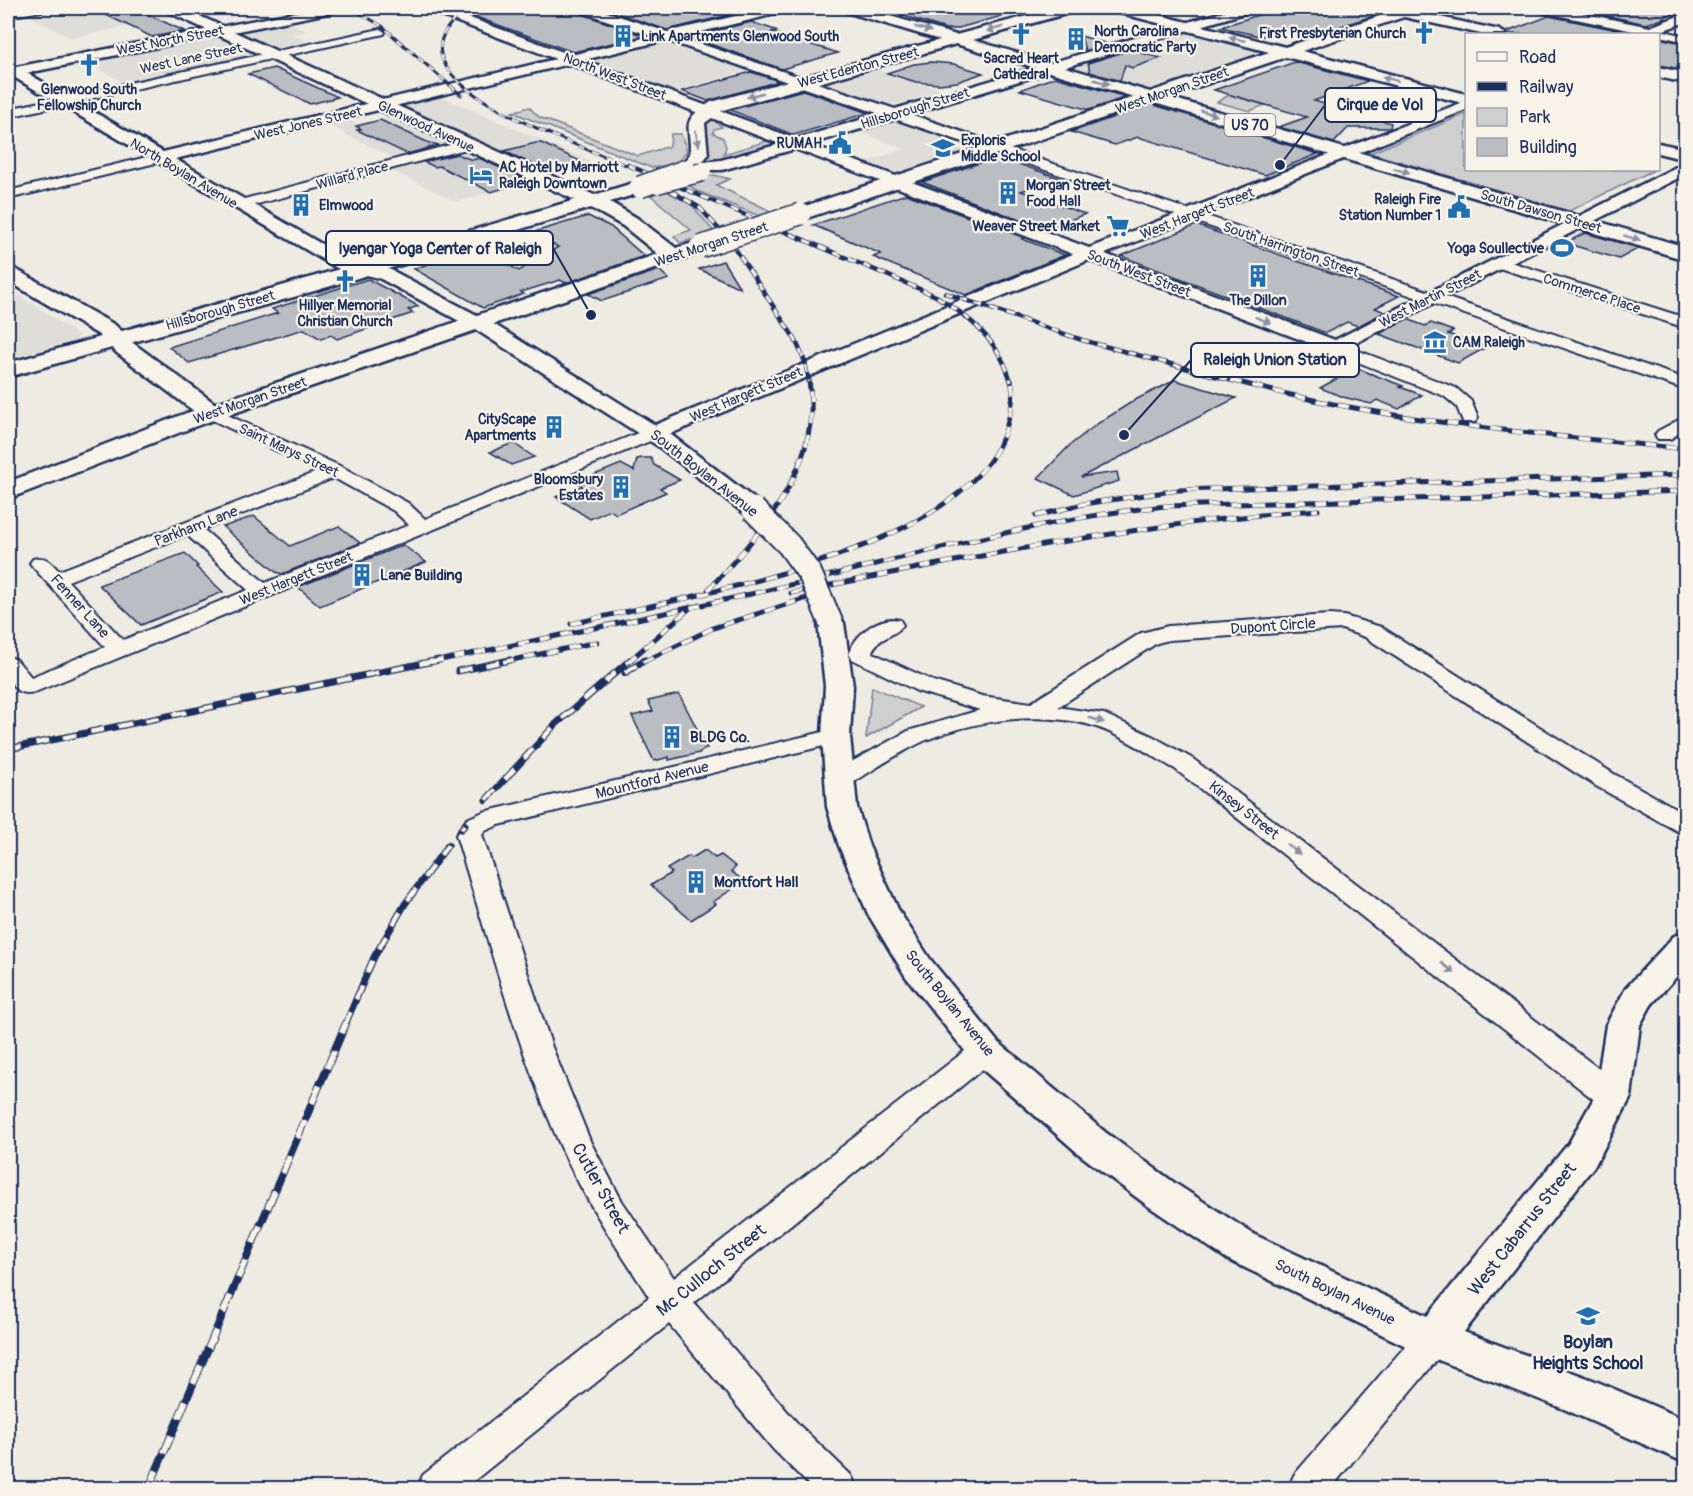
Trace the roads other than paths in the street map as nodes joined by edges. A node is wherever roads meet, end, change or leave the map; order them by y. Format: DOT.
graph roads {
  1 [pos="42,8"];
  2 [pos="171,8"];
  3 [pos="333,8"];
  4 [pos="433,8"];
  5 [pos="584,8"];
  6 [pos="783,8"];
  7 [pos="848,8"];
  8 [pos="1071,8"];
  9 [pos="1117,8"];
  10 [pos="1247,8"];
  11 [pos="1382,8"];
  12 [pos="1542,8"];
  13 [pos="1410,10"];
  14 [pos="8,14"];
  15 [pos="1686,17"];
  16 [pos="1187,26"];
  17 [pos="221,30"];
  18 [pos="380,32"];
  19 [pos="1495,33"];
  20 [pos="1647,33"];
  21 [pos="1660,35"];
  22 [pos="667,36"];
  23 [pos="957,39"];
  24 [pos="1686,39"];
  25 [pos="1287,52"];
  26 [pos="273,56"];
  27 [pos="571,59"];
  28 [pos="1051,67"];
  29 [pos="10,71"];
  30 [pos="1660,72"];
  31 [pos="1686,78"];
  32 [pos="802,82"];
  33 [pos="1153,97"];
  34 [pos="1465,98"];
  35 [pos="63,101"];
  36 [pos="381,105"];
  37 [pos="1465,106"];
  38 [pos="708,111"];
  39 [pos="8,113"];
  40 [pos="895,114"];
  41 [pos="465,144"];
  42 [pos="796,144"];
  43 [pos="1660,148"];
  44 [pos="998,149"];
  45 [pos="1346,154"];
  46 [pos="1686,155"];
  47 [pos="159,158"];
  48 [pos="1686,167"];
  49 [pos="696,170"];
  50 [pos="898,182"];
  51 [pos="8,195"];
  52 [pos="592,202"];
  53 [pos="238,205"];
  54 [pos="1192,215"];
  55 [pos="1578,222"];
  56 [pos="1686,254"];
  57 [pos="1091,255"];
  58 [pos="673,256"];
  59 [pos="1498,263"];
  60 [pos="363,269"];
  61 [pos="8,273"];
  62 [pos="1431,298"];
  63 [pos="477,322"];
  64 [pos="1686,323"];
  65 [pos="117,339"];
  66 [pos="1336,347"];
  67 [pos="8,370"];
  68 [pos="1686,385"];
  69 [pos="212,413"];
  70 [pos="1469,418"];
  71 [pos="1686,421"];
  72 [pos="654,433"];
  73 [pos="1664,435"];
  74 [pos="335,471"];
  75 [pos="8,491"];
  76 [pos="422,527"];
  77 [pos="190,528"];
  78 [pos="40,563"];
  79 [pos="56,579"];
  80 [pos="262,591"];
  81 [pos="892,625"];
  82 [pos="119,649"];
  83 [pos="8,664"];
  84 [pos="1039,709"];
  85 [pos="836,736"];
  86 [pos="840,779"];
  87 [pos="1686,825"];
  88 [pos="474,844"];
  89 [pos="1684,947"];
  90 [pos="985,1051"];
  91 [pos="1613,1097"];
  92 [pos="671,1301"];
  93 [pos="1433,1339"];
  94 [pos="1686,1442"];
  95 [pos="436,1488"];
  96 [pos="838,1488"];
  97 [pos="1307,1488"];
  1 -- 14 [label="street"];
  2 -- 17 [label="main road, Glenwood Avenue"];
  3 -- 17 [label="street, West North Street"];
  4 -- 27 [label="street, North West Street"];
  5 -- 22 [label="street, South Harrington Street"];
  6 -- 22 [label="street, West Jones Street"];
  7 -- 23 [label="main road, US 70, one-way"];
  8 -- 23 [label="main road, West Edenton Street, one-way"];
  9 -- 16 [label="main road"];
  10 -- 16 [label="street, Hillsborough Street"];
  11 -- 13 [label="main road"];
  12 -- 20 [label="street"];
  13 -- 19 [label="main road"];
  13 -- 25 [label="main road, West Morgan Street"];
  15 -- 20 [label="street"];
  25 -- 16 [label="main road, one-way"];
  16 -- 28 [label="street, Hillsborough Street"];
  17 -- 26 [label="main road, Glenwood Avenue"];
  17 -- 29 [label="street, West North Street"];
  18 -- 26 [label="street, West Lane Street"];
  21 -- 24 [label="street"];
  22 -- 27 [label="street, West Jones Street"];
  22 -- 32 [label="street, South Harrington Street"];
  23 -- 28 [label="main road, US 70"];
  23 -- 32 [label="main road, West Edenton Street"];
  25 -- 33 [label="main road, West Morgan Street"];
  34 -- 25 [label="main road, one-way"];
  26 -- 35 [label="street, West Lane Street"];
  26 -- 36 [label="main road, Glenwood Avenue"];
  27 -- 36 [label="street, West Jones Street"];
  27 -- 38 [label="street, North West Street"];
  28 -- 33 [label="main road, South Dawson Street / US 70, one-way"];
  28 -- 40 [label="street, Hillsborough Street"];
  29 -- 35 [label="street, North Boylan Avenue"];
  30 -- 31 [label="main road"];
  32 -- 38 [label="main road, West Edenton Street, one-way"];
  32 -- 40 [label="street, South Harrington Street"];
  33 -- 44 [label="main road, West Morgan Street"];
  33 -- 45 [label="main road, South Dawson Street / US 70, one-way"];
  35 -- 39 [label="street, West Lane Street"];
  35 -- 47 [label="street, North Boylan Avenue"];
  36 -- 41 [label="main road, Glenwood Avenue"];
  36 -- 47 [label="street, West Jones Street"];
  37 -- 45 [label="street, West Hargett Street"];
  38 -- 42 [label="street, North West Street"];
  38 -- 49 [label="main road, one-way"];
  40 -- 42 [label="street, Hillsborough Street"];
  40 -- 44 [label="street, South Harrington Street"];
  41 -- 52 [label="main road, Glenwood Avenue"];
  41 -- 53 [label="street, Willard Place"];
  42 -- 49 [label="street, Hillsborough Street"];
  42 -- 50 [label="street, South West Street"];
  43 -- 46 [label="main road"];
  44 -- 50 [label="main road, West Morgan Street"];
  44 -- 54 [label="street, South Harrington Street"];
  45 -- 54 [label="street, West Hargett Street"];
  45 -- 55 [label="main road, South Dawson Street / US 70, one-way"];
  47 -- 51 [label="street, West Jones Street"];
  47 -- 53 [label="street, North Boylan Avenue"];
  48 -- 55 [label="street, West Martin Street"];
  49 -- 52 [label="main road, Hillsborough Street, bridge"];
  50 -- 57 [label="street, South West Street"];
  50 -- 58 [label="main road, West Morgan Street, bridge"];
  52 -- 58 [label="main road, Glenwood Avenue"];
  52 -- 60 [label="main road, Hillsborough Street"];
  53 -- 60 [label="street, North Boylan Avenue"];
  54 -- 57 [label="street, West Hargett Street"];
  54 -- 62 [label="street, South Harrington Street"];
  55 -- 56 [label="main road, South Dawson Street / US 70, one-way"];
  55 -- 59 [label="street, West Martin Street"];
  57 -- 66 [label="street, South West Street, one-way"];
  57 -- 72 [label="street, West Hargett Street"];
  58 -- 63 [label="main road, West Morgan Street"];
  59 -- 62 [label="street, West Martin Street"];
  59 -- 64 [label="street, Commerce Place"];
  60 -- 63 [label="street, South Boylan Avenue"];
  60 -- 65 [label="main road, Hillsborough Street"];
  61 -- 65 [label="main road, Saint Marys Street"];
  62 -- 66 [label="street, West Martin Street"];
  62 -- 68 [label="street, South Harrington Street"];
  63 -- 69 [label="main road, West Morgan Street"];
  63 -- 72 [label="street, South Boylan Avenue"];
  65 -- 67 [label="main road, Hillsborough Street"];
  65 -- 69 [label="main road, Saint Marys Street"];
  66 -- 70 [label="street, South West Street"];
  69 -- 74 [label="street, Saint Marys Street"];
  69 -- 75 [label="main road, West Morgan Street"];
  71 -- 73 [label="street"];
  72 -- 76 [label="street, West Hargett Street"];
  72 -- 85 [label="street, South Boylan Avenue, bridge"];
  74 -- 76 [label="street, Saint Marys Street"];
  74 -- 77 [label="street, Parkham Lane"];
  76 -- 80 [label="street, West Hargett Street"];
  77 -- 79 [label="street, Parkham Lane"];
  77 -- 80 [label="street"];
  78 -- 79 [label="street, Fenner Lane"];
  79 -- 82 [label="street, Fenner Lane"];
  80 -- 82 [label="street, West Hargett Street"];
  81 -- 84 [label="street, Kinsey Street"];
  82 -- 83 [label="street, West Hargett Street"];
  84 -- 86 [label="street, Dupont Circle"];
  84 -- 87 [label="street, Dupont Circle"];
  84 -- 91 [label="street, Kinsey Street, one-way"];
  85 -- 86 [label="street, South Boylan Avenue"];
  85 -- 88 [label="street, Mountford Avenue"];
  86 -- 90 [label="street, South Boylan Avenue"];
  88 -- 92 [label="street, Cutler Street"];
  89 -- 91 [label="street, West Cabarrus Street"];
  90 -- 92 [label="street, Mc Culloch Street"];
  90 -- 93 [label="street, South Boylan Avenue"];
  91 -- 93 [label="street, West Cabarrus Street"];
  92 -- 95 [label="street, Mc Culloch Street"];
  92 -- 96 [label="street, Cutler Street"];
  93 -- 94 [label="street, South Boylan Avenue"];
  93 -- 97 [label="street, West Cabarrus Street"];
}
